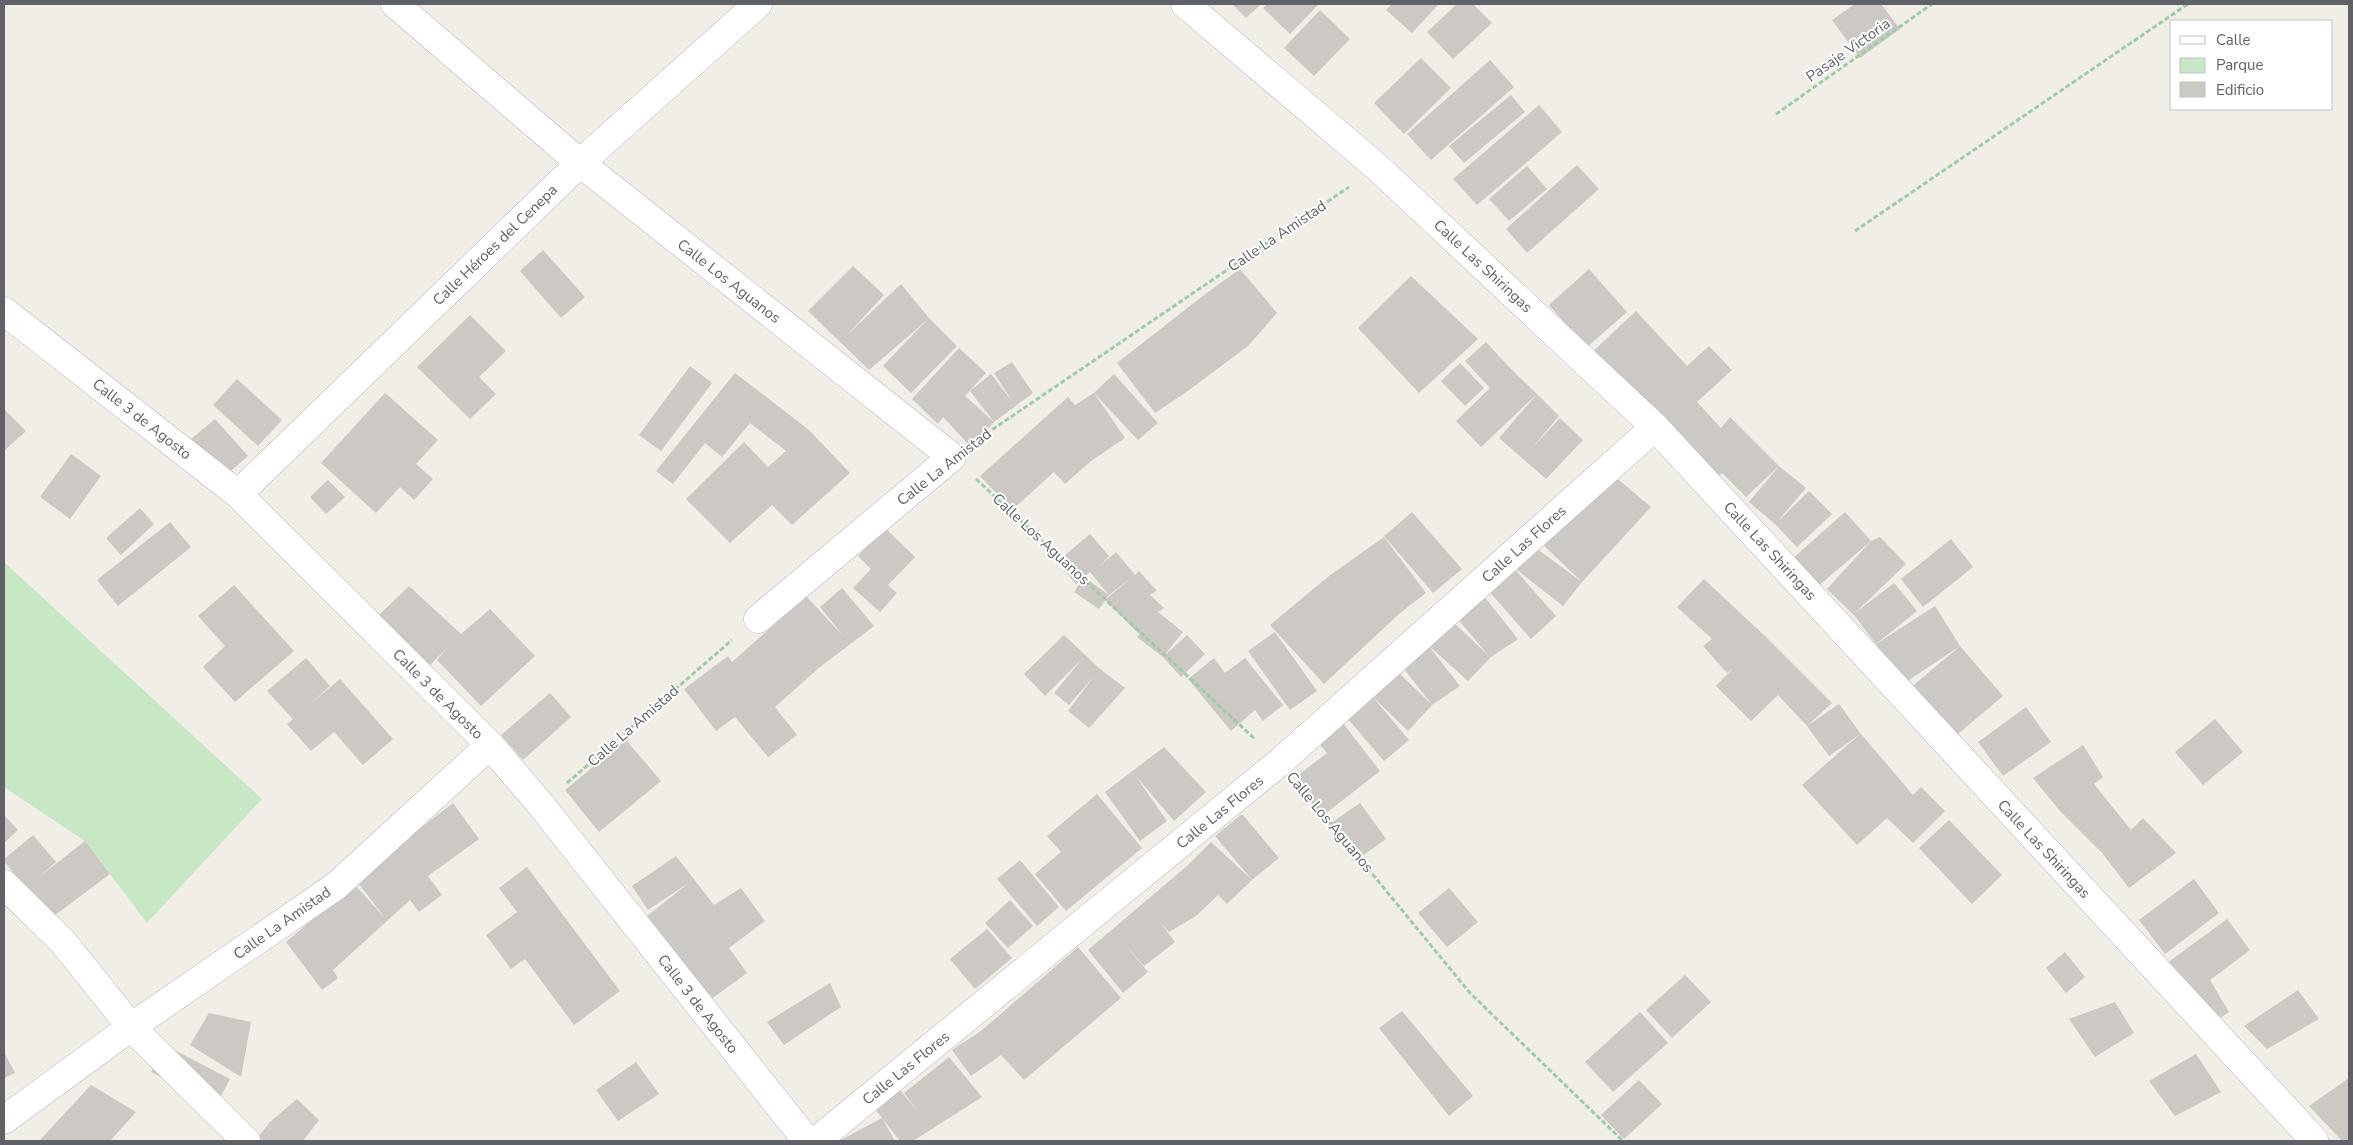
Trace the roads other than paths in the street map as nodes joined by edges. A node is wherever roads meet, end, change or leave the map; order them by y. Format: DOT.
graph roads {
  1 [pos="395,4"];
  2 [pos="758,4"];
  3 [pos="1185,4"];
  4 [pos="580,163"];
  5 [pos="4,311"];
  6 [pos="1655,427"];
  7 [pos="952,457"];
  8 [pos="238,494"];
  9 [pos="758,619"];
  10 [pos="490,745"];
  11 [pos="4,884"];
  12 [pos="131,1028"];
  13 [pos="4,1120"];
  14 [pos="2314,1140"];
  15 [pos="246,1141"];
  16 [pos="807,1141"];
  17 [pos="816,1141"];
  1 -- 4 [label="street, Calle Los Aguanos"];
  2 -- 4 [label="street, Calle Héroes del Cenepa"];
  3 -- 6 [label="street, Calle Las Shiringas"];
  4 -- 7 [label="street, Calle Los Aguanos"];
  4 -- 8 [label="street, Calle Héroes del Cenepa"];
  5 -- 8 [label="street, Calle 3 de Agosto"];
  6 -- 14 [label="street, Calle Las Shiringas"];
  6 -- 17 [label="street, Calle Las Flores"];
  7 -- 9 [label="street, Calle La Amistad"];
  8 -- 10 [label="street, Calle 3 de Agosto"];
  10 -- 12 [label="street, Calle La Amistad"];
  10 -- 16 [label="street, Calle 3 de Agosto"];
  11 -- 12 [label="street"];
  12 -- 13 [label="street, Calle La Amistad"];
  12 -- 15 [label="street"];
}
